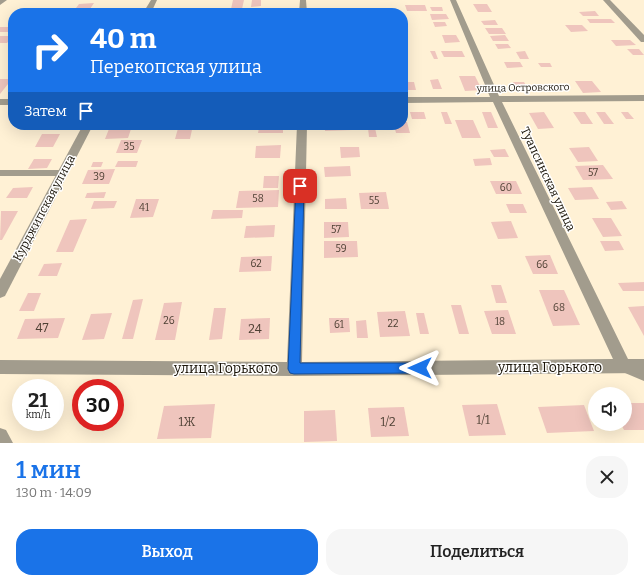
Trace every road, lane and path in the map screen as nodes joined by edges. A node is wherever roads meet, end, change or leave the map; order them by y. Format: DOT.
graph roads {
  1 [pos="4,0"];
  2 [pos="453,0"];
  3 [pos="606,0"];
  4 [pos="0,3"];
  5 [pos="644,40"];
  6 [pos="644,98"];
  7 [pos="408,100"];
  8 [pos="496,100"];
  9 [pos="85,130"];
  10 [pos="302,130"];
  11 [pos="63,172"];
  12 [pos="0,173"];
  13 [pos="0,292"];
  14 [pos="644,366"];
  15 [pos="0,367"];
  16 [pos="624,367"];
  17 [pos="294,369"];
  18 [pos="644,375"];
  19 [pos="0,436"];
  20 [pos="4,443"];
  1 -- 4 [label="street"];
  2 -- 8 [label="street, Туапсинская улица"];
  3 -- 5 [label="street"];
  6 -- 8 [label="street, улица Островского"];
  7 -- 8 [label="street, улица Островского"];
  8 -- 16 [label="street, Туапсинская улица"];
  9 -- 11 [label="street, Курджипская улица"];
  10 -- 17 [label="street"];
  11 -- 12 [label="lane"];
  11 -- 13 [label="street, Курджипская улица"];
  14 -- 16 [label="street, улица Горького"];
  15 -- 17 [label="street, улица Горького"];
  16 -- 17 [label="street, улица Горького"];
  16 -- 18 [label="lane"];
  19 -- 20 [label="street"];
}
